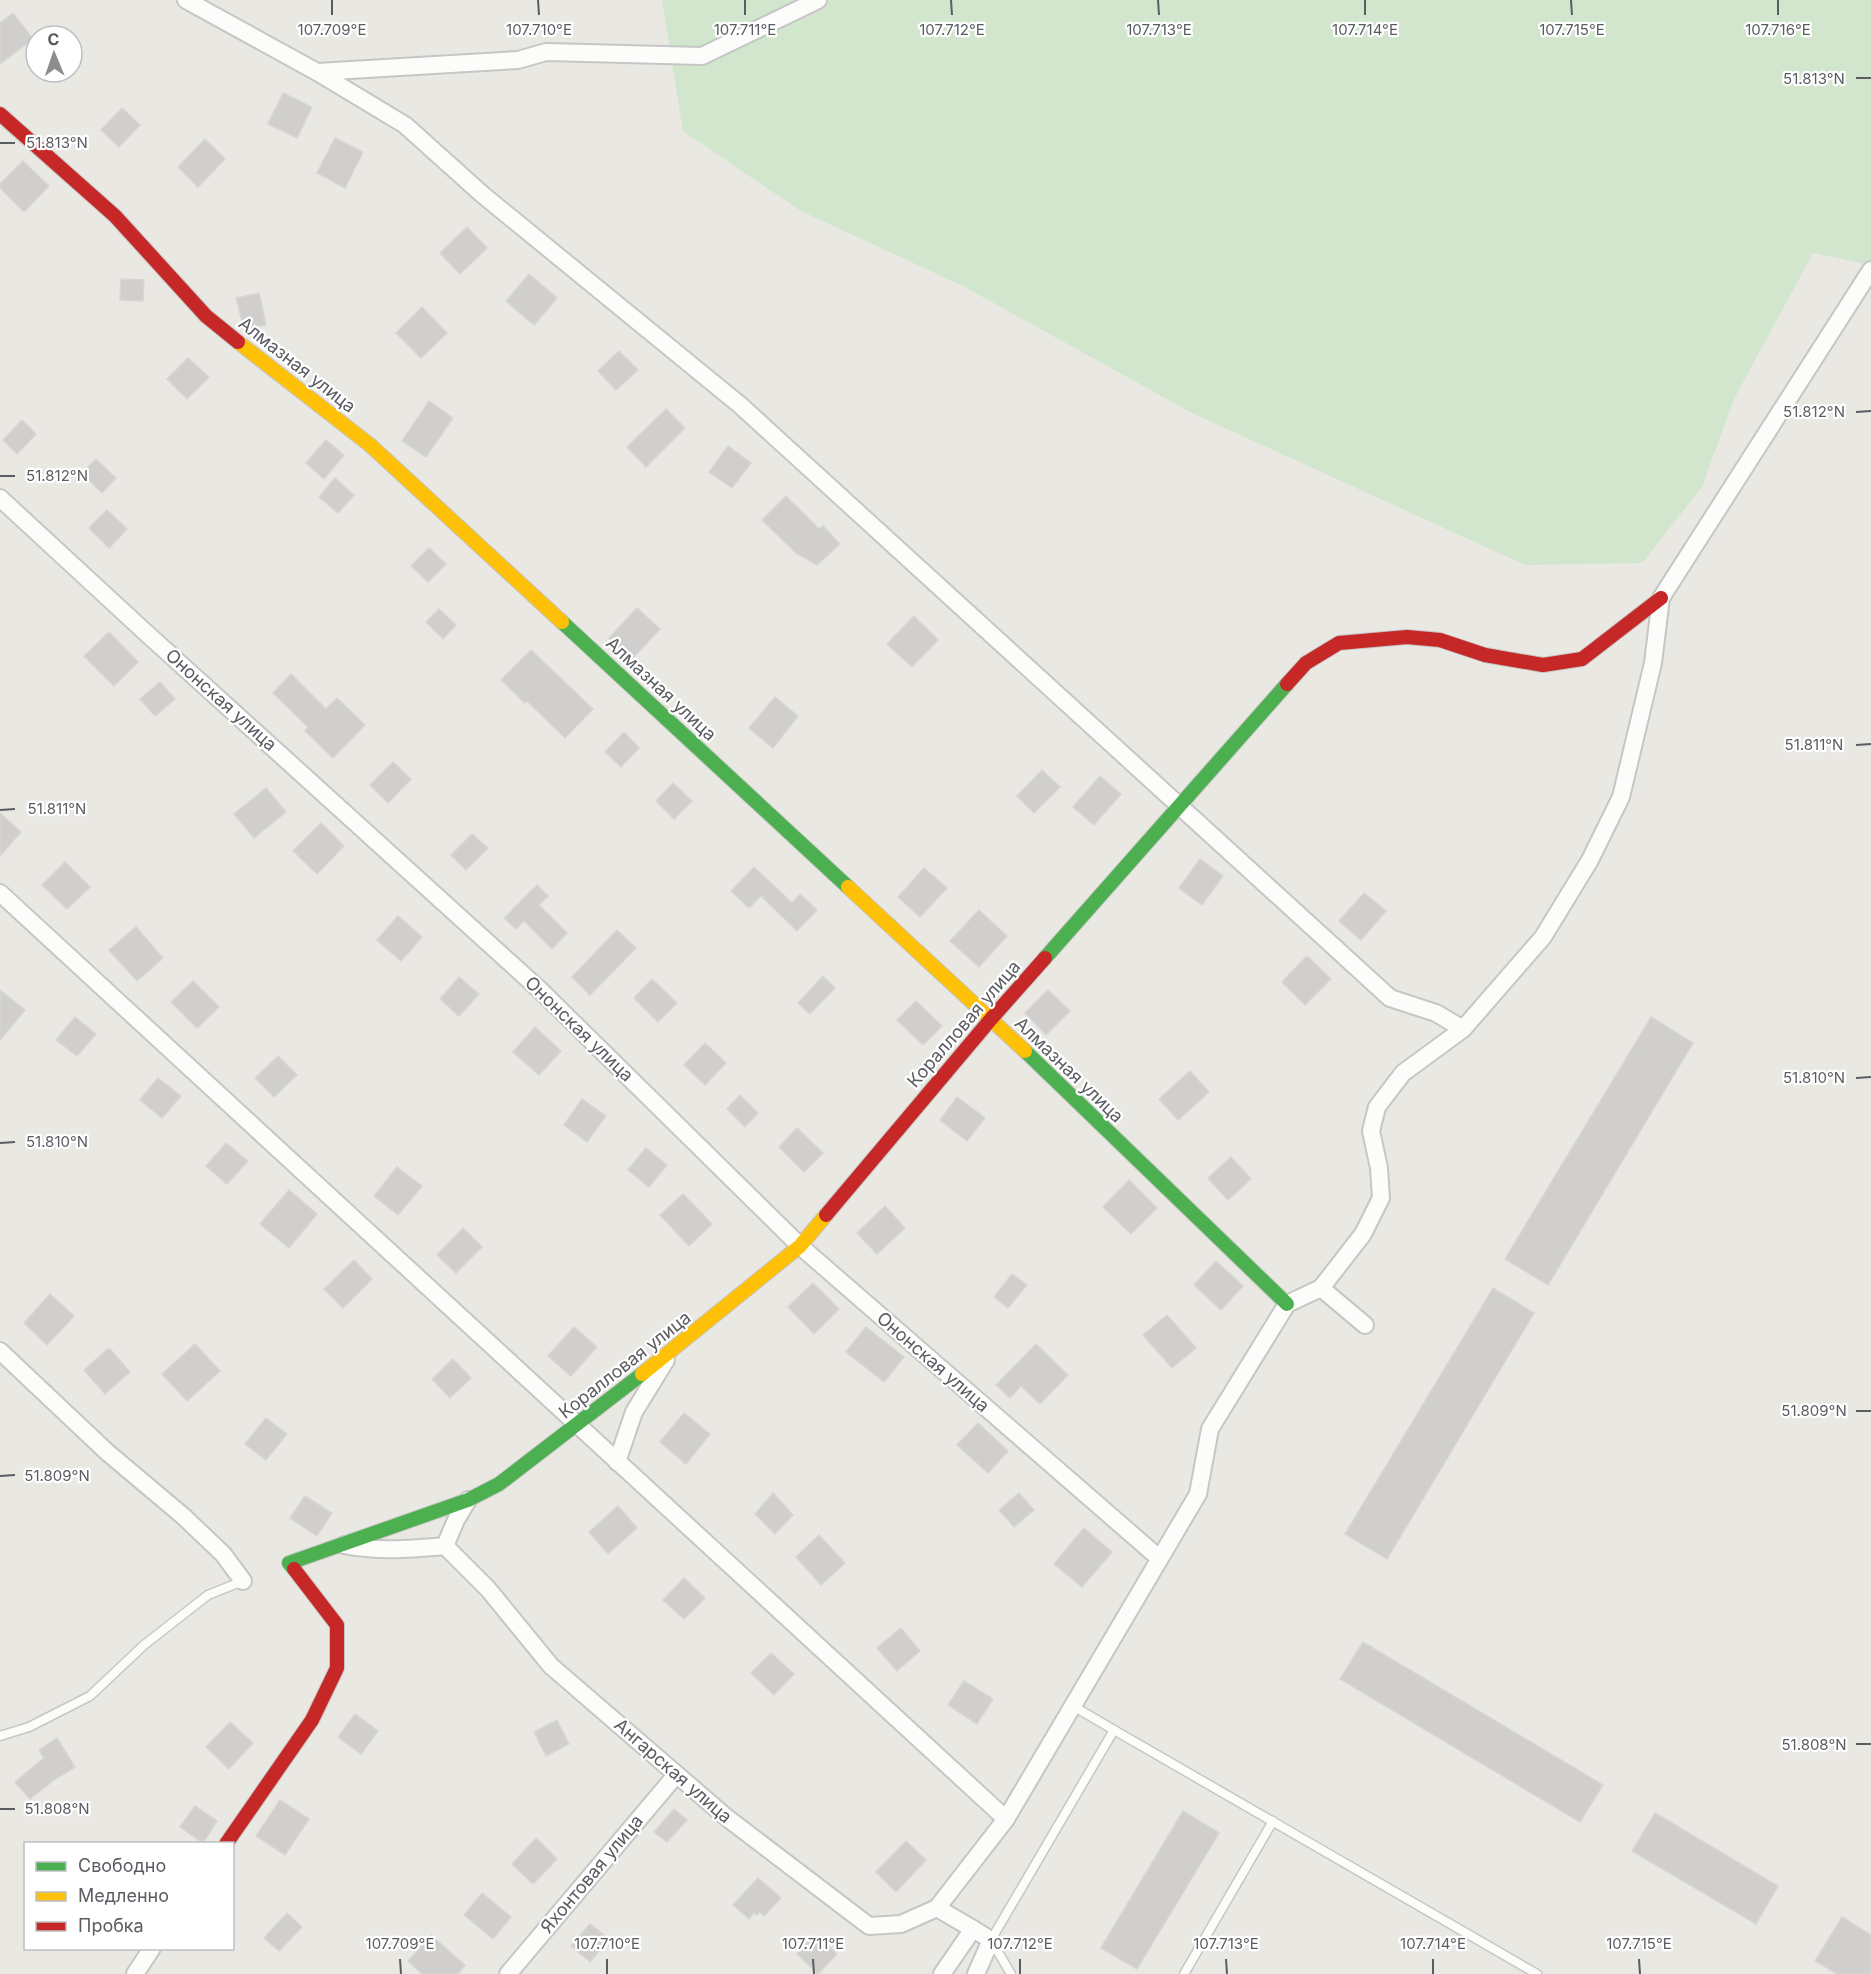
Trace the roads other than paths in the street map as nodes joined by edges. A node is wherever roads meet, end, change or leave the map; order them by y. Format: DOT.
graph roads {
  1 [pos="186,0"];
  2 [pos="818,0"];
  3 [pos="318,72"];
  4 [pos="0,114"];
  5 [pos="1871,270"];
  6 [pos="0,498"];
  7 [pos="1661,598"];
  8 [pos="1181,806"];
  9 [pos="0,893"];
  10 [pos="991,1019"];
  11 [pos="1463,1029"];
  12 [pos="800,1246"];
  13 [pos="1321,1288"];
  14 [pos="1287,1304"];
  15 [pos="1365,1325"];
  16 [pos="0,1350"];
  17 [pos="670,1352"];
  18 [pos="578,1425"];
  19 [pos="617,1462"];
  20 [pos="468,1500"];
  21 [pos="342,1545"];
  22 [pos="445,1546"];
  23 [pos="1159,1558"];
  24 [pos="243,1581"];
  25 [pos="1073,1706"];
  26 [pos="1114,1730"];
  27 [pos="0,1736"];
  28 [pos="676,1775"];
  29 [pos="1006,1819"];
  30 [pos="1273,1821"];
  31 [pos="227,1842"];
  32 [pos="937,1908"];
  33 [pos="973,1929"];
  34 [pos="991,1940"];
  35 [pos="151,1950"];
  36 [pos="135,1974"];
  37 [pos="508,1974"];
  38 [pos="942,1974"];
  39 [pos="976,1974"];
  40 [pos="1011,1974"];
  41 [pos="1184,1974"];
  42 [pos="1537,1974"];
  1 -- 3 [label="street"];
  2 -- 3 [label="street"];
  3 -- 8 [label="street"];
  4 -- 10 [label="street, Алмазная улица"];
  5 -- 7 [label="street"];
  6 -- 12 [label="street, Ононская улица"];
  7 -- 8 [label="street, Коралловая улица"];
  7 -- 11 [label="street"];
  8 -- 10 [label="street, Коралловая улица"];
  8 -- 11 [label="street"];
  9 -- 18 [label="street"];
  10 -- 12 [label="street, Коралловая улица"];
  10 -- 14 [label="street, Алмазная улица"];
  11 -- 13 [label="street"];
  12 -- 17 [label="street, Коралловая улица"];
  12 -- 23 [label="street, Ононская улица"];
  13 -- 14 [label="street"];
  13 -- 15 [label="street"];
  14 -- 23 [label="street"];
  16 -- 24 [label="street"];
  17 -- 18 [label="street, Коралловая улица"];
  17 -- 19 [label="street"];
  18 -- 19 [label="street"];
  18 -- 20 [label="street, Коралловая улица"];
  19 -- 29 [label="street"];
  20 -- 21 [label="street, Коралловая улица"];
  20 -- 22 [label="street"];
  21 -- 22 [label="street"];
  21 -- 31 [label="street, Коралловая улица"];
  22 -- 28 [label="street, Ангарская улица"];
  23 -- 25 [label="street"];
  24 -- 27 [label="lane"];
  25 -- 26 [label="lane"];
  25 -- 29 [label="street"];
  26 -- 30 [label="lane"];
  26 -- 34 [label="lane"];
  28 -- 32 [label="street, Ангарская улица"];
  28 -- 37 [label="street, Яхонтовая улица"];
  29 -- 32 [label="street"];
  30 -- 41 [label="lane"];
  30 -- 42 [label="lane"];
  32 -- 33 [label="street"];
  33 -- 34 [label="street"];
  33 -- 38 [label="street"];
  34 -- 39 [label="street"];
  34 -- 40 [label="lane"];
  35 -- 36 [label="street"];
}
